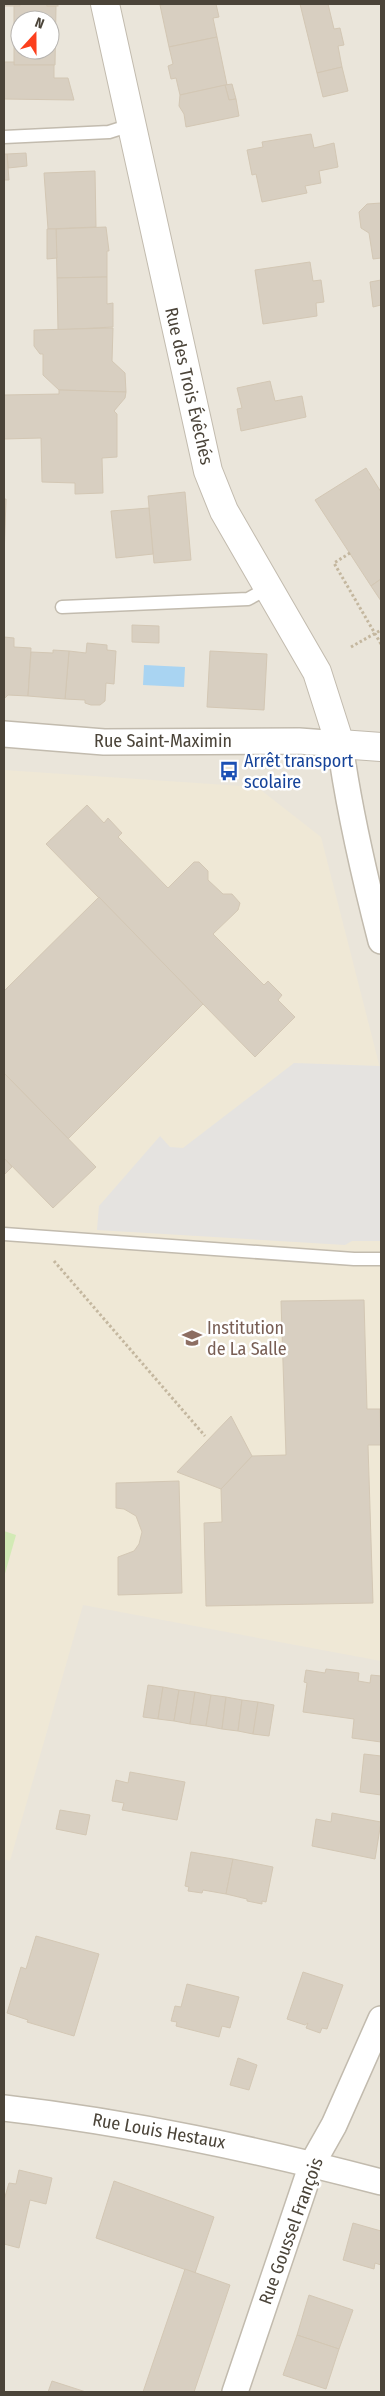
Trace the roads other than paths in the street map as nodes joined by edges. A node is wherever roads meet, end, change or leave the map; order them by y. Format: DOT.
graph roads {
  1 [pos="105,4"];
  2 [pos="131,125"];
  3 [pos="4,137"];
  4 [pos="268,588"];
  5 [pos="62,607"];
  6 [pos="4,734"];
  7 [pos="340,744"];
  8 [pos="381,747"];
  9 [pos="381,941"];
  10 [pos="4,1234"];
  11 [pos="381,1259"];
  12 [pos="381,2019"];
  13 [pos="4,2108"];
  14 [pos="312,2164"];
  15 [pos="381,2182"];
  16 [pos="235,2392"];
  1 -- 2 [label="street, Rue des Trois Évêchés"];
  2 -- 3 [label="lane"];
  2 -- 4 [label="street, Rue des Trois Évêchés"];
  4 -- 5 [label="lane"];
  4 -- 7 [label="street, Rue des Trois Évêchés"];
  6 -- 7 [label="street, Rue Saint-Maximin"];
  7 -- 8 [label="street, Rue Saint-Maximin"];
  7 -- 9 [label="street"];
  10 -- 11 [label="lane"];
  12 -- 14 [label="street, Rue Goussel François"];
  13 -- 14 [label="street, Rue Louis Hestaux"];
  14 -- 15 [label="street, Rue Louis Hestaux"];
  14 -- 16 [label="street, Rue Goussel François"];
}
